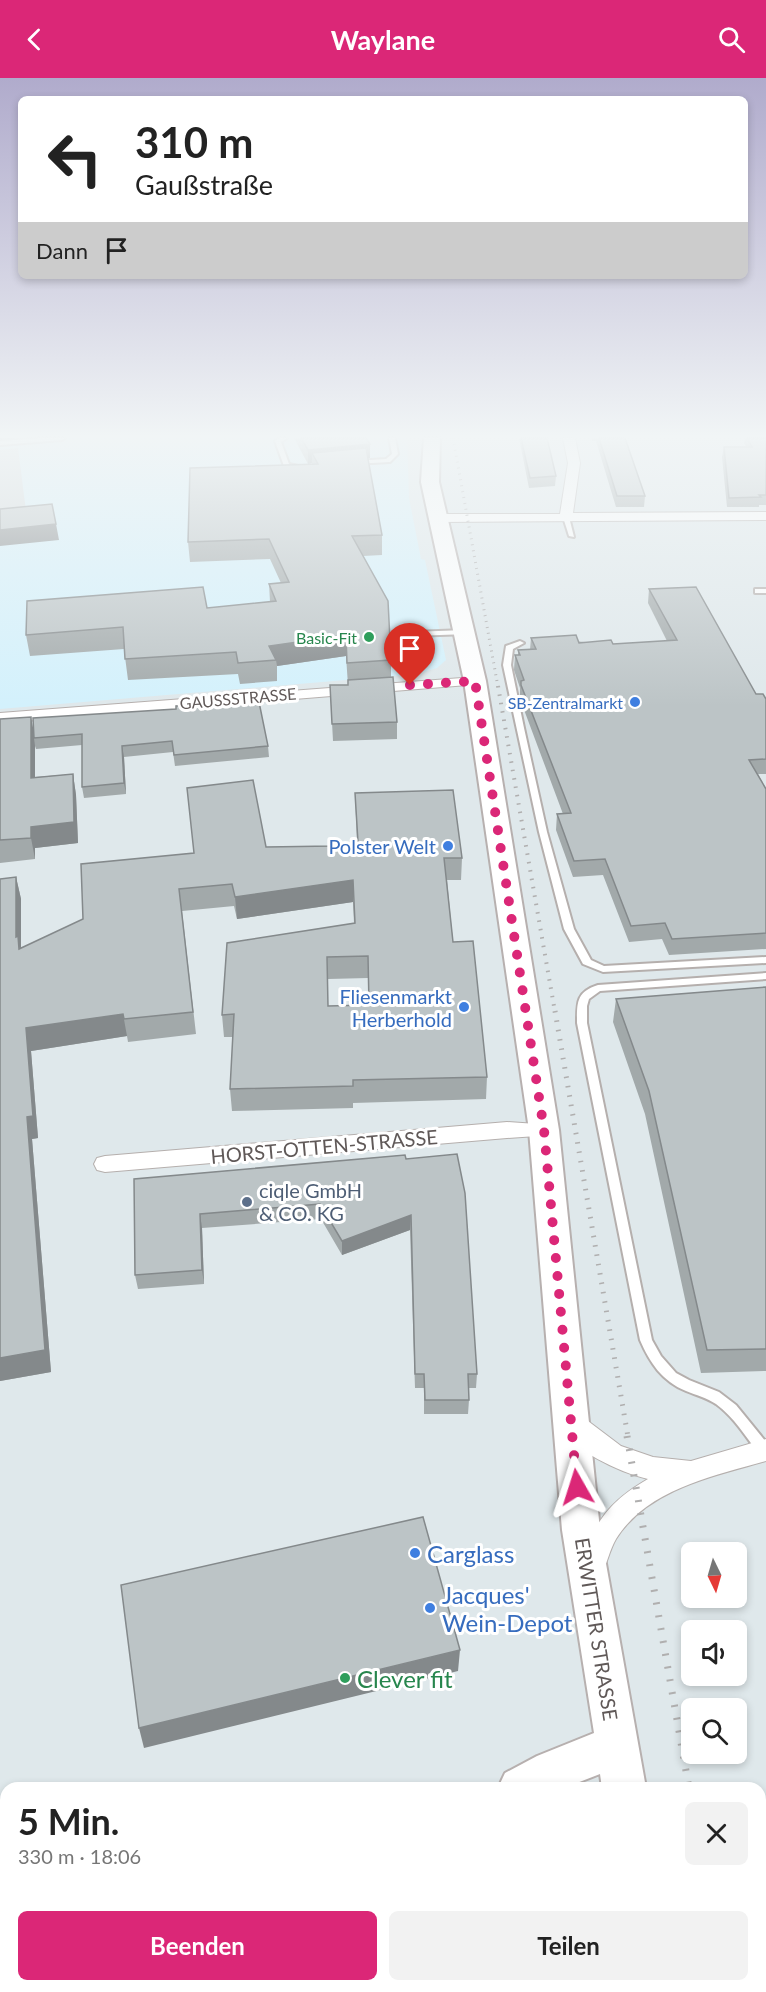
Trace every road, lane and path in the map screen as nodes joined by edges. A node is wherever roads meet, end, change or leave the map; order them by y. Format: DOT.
graph roads {
  1 [pos="442,527"];
  2 [pos="569,527"];
  3 [pos="572,536"];
  4 [pos="465,632"];
  5 [pos="412,634"];
  6 [pos="520,643"];
  7 [pos="475,681"];
  8 [pos="0,718"];
  9 [pos="766,960"];
  10 [pos="766,976"];
  11 [pos="544,1130"];
  12 [pos="105,1164"];
  13 [pos="570,1423"];
  14 [pos="765,1450"];
  15 [pos="692,1473"];
  16 [pos="587,1581"];
  17 [pos="616,1746"];
  18 [pos="531,1782"];
  19 [pos="623,1782"];
  1 -- 4 [label="main road, ERWITTER STRASSE"];
  2 -- 3 [label="lane"];
  4 -- 5 [label="lane"];
  4 -- 7 [label="main road, ERWITTER STRASSE"];
  6 -- 9 [label="lane"];
  7 -- 8 [label="street, GAUSSSTRASSE"];
  7 -- 11 [label="main road, ERWITTER STRASSE"];
  10 -- 14 [label="lane"];
  11 -- 12 [label="street, HORST-OTTEN-STRASSE"];
  11 -- 13 [label="main road, ERWITTER STRASSE"];
  13 -- 15 [label="street"];
  13 -- 16 [label="main road, ERWITTER STRASSE"];
  14 -- 15 [label="street"];
  15 -- 16 [label="street"];
  16 -- 17 [label="main road, ERWITTER STRASSE"];
  17 -- 18 [label="main road"];
  17 -- 19 [label="main road, ERWITTER STRASSE"];
}
